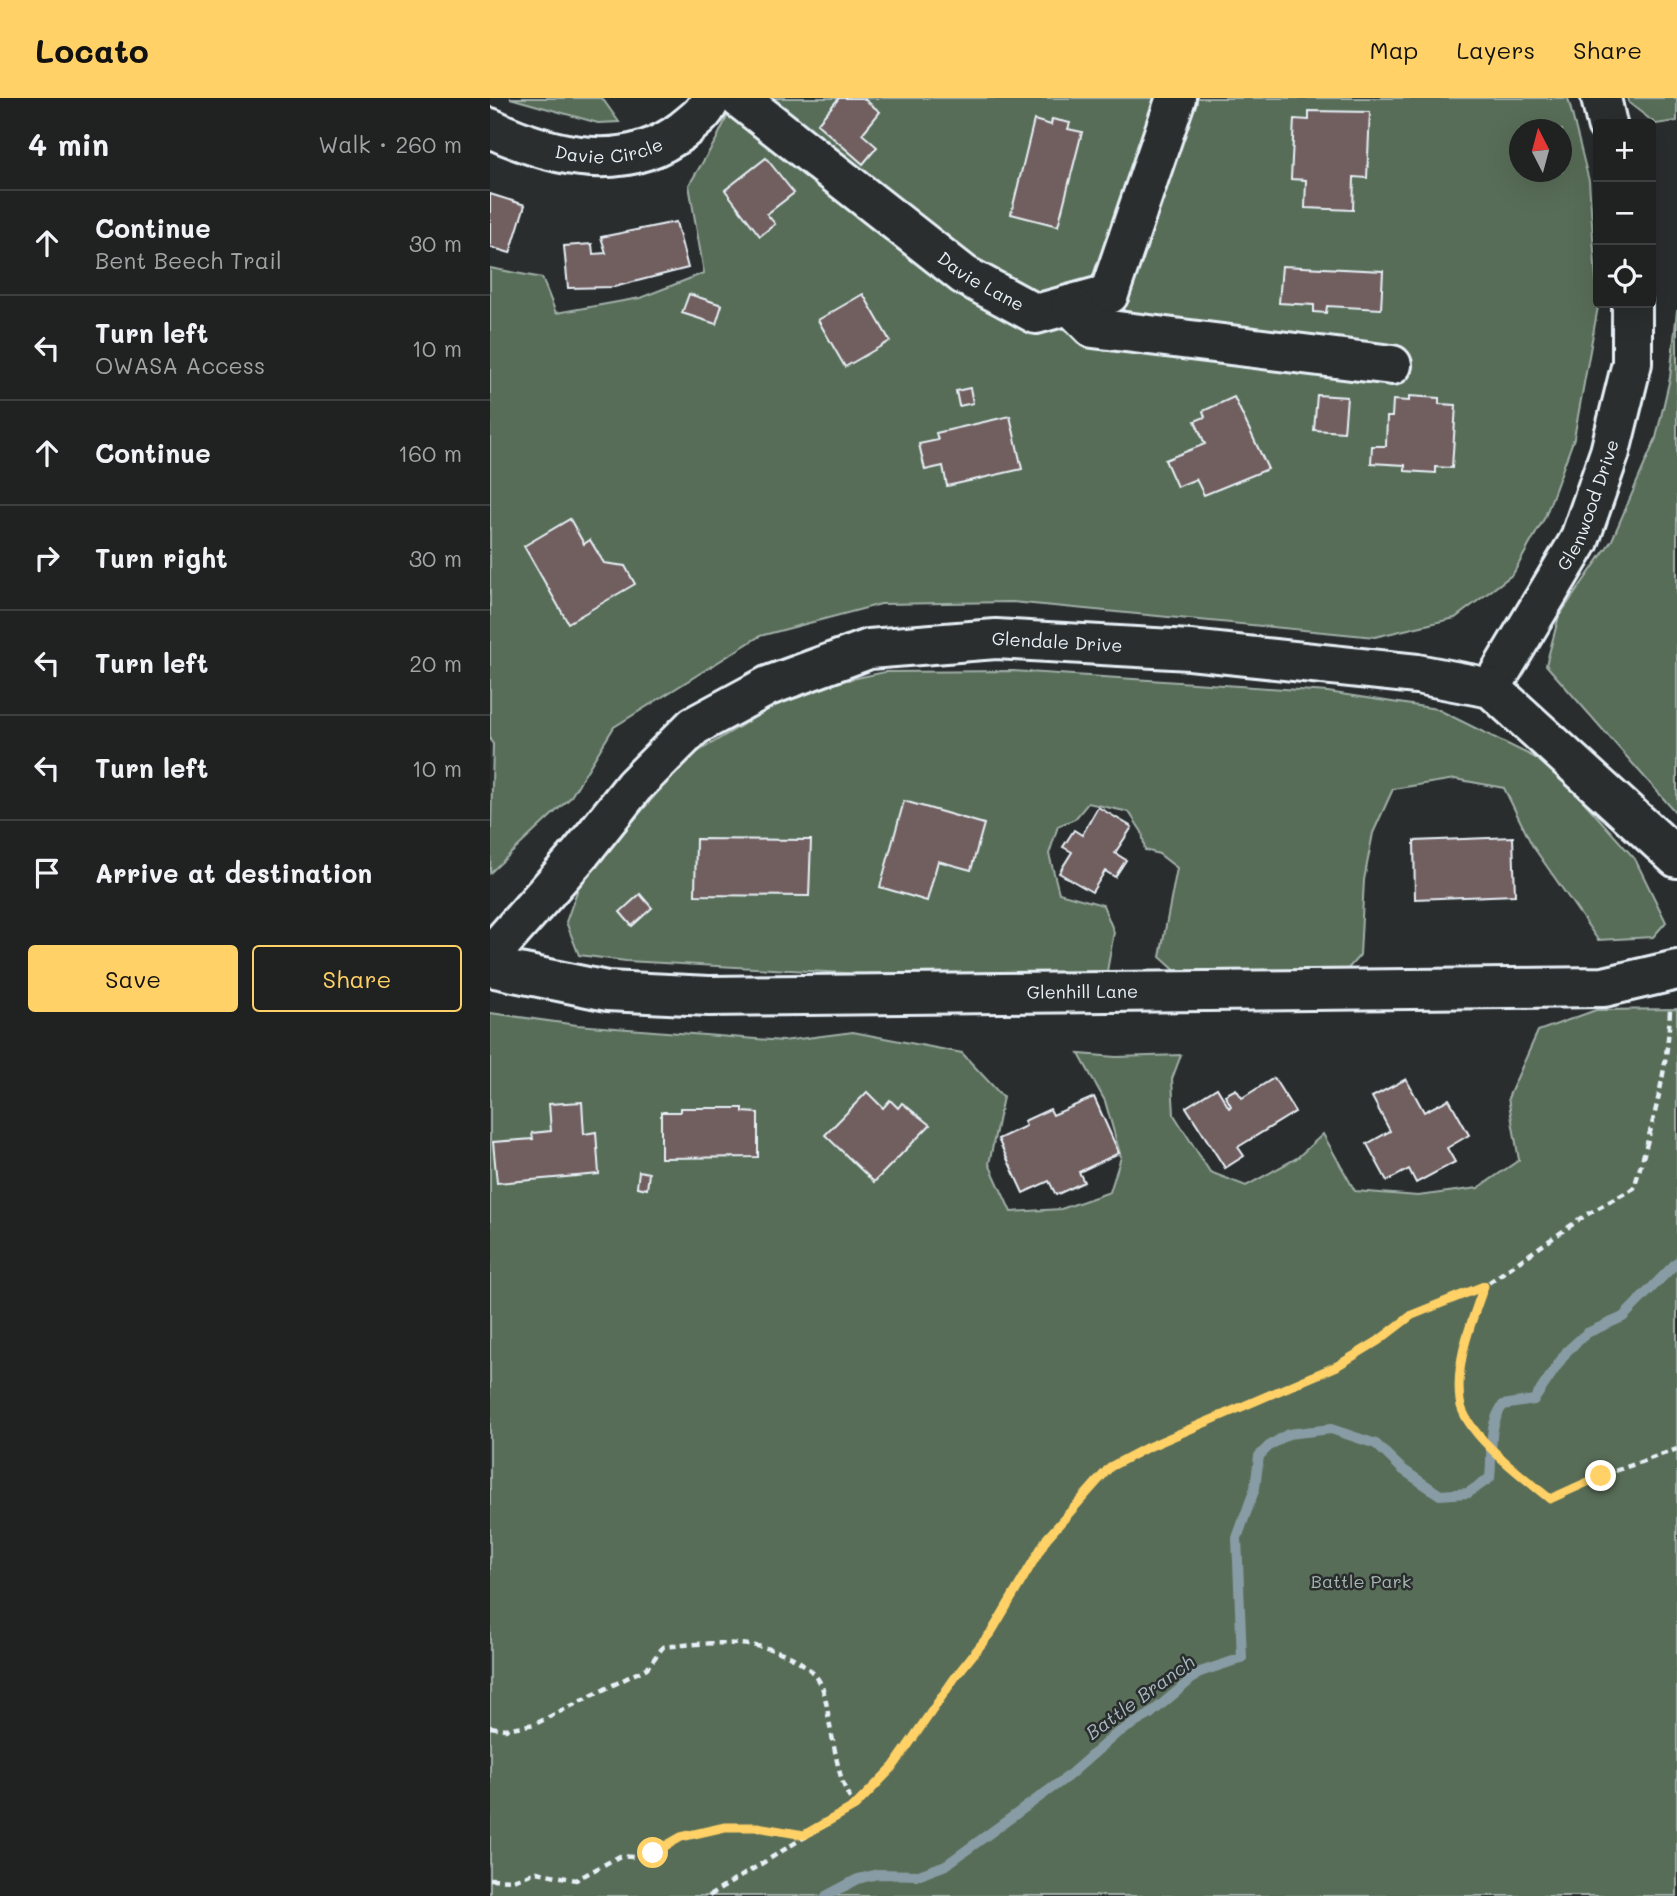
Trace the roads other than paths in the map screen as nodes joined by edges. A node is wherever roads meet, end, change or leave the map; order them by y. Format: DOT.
graph roads {
  1 [pos="711,98"];
  2 [pos="739,98"];
  3 [pos="1176,98"];
  4 [pos="1601,98"];
  5 [pos="1606,119"];
  6 [pos="490,128"];
  7 [pos="1070,305"];
  8 [pos="1632,308"];
  9 [pos="1392,365"];
  10 [pos="1491,688"];
  11 [pos="1677,858"];
  12 [pos="490,956"];
  13 [pos="490,967"];
  14 [pos="1674,971"];
  1 -- 6 [label="street, Davie Circle"];
  2 -- 7 [label="street, Davie Lane"];
  3 -- 7 [label="street, Davie Lane"];
  4 -- 5 [label="street"];
  7 -- 9 [label="street"];
  8 -- 10 [label="street, Glenwood Drive"];
  10 -- 11 [label="street"];
  10 -- 12 [label="street, Glendale Drive"];
  13 -- 14 [label="street, Glenhill Lane"];
}
